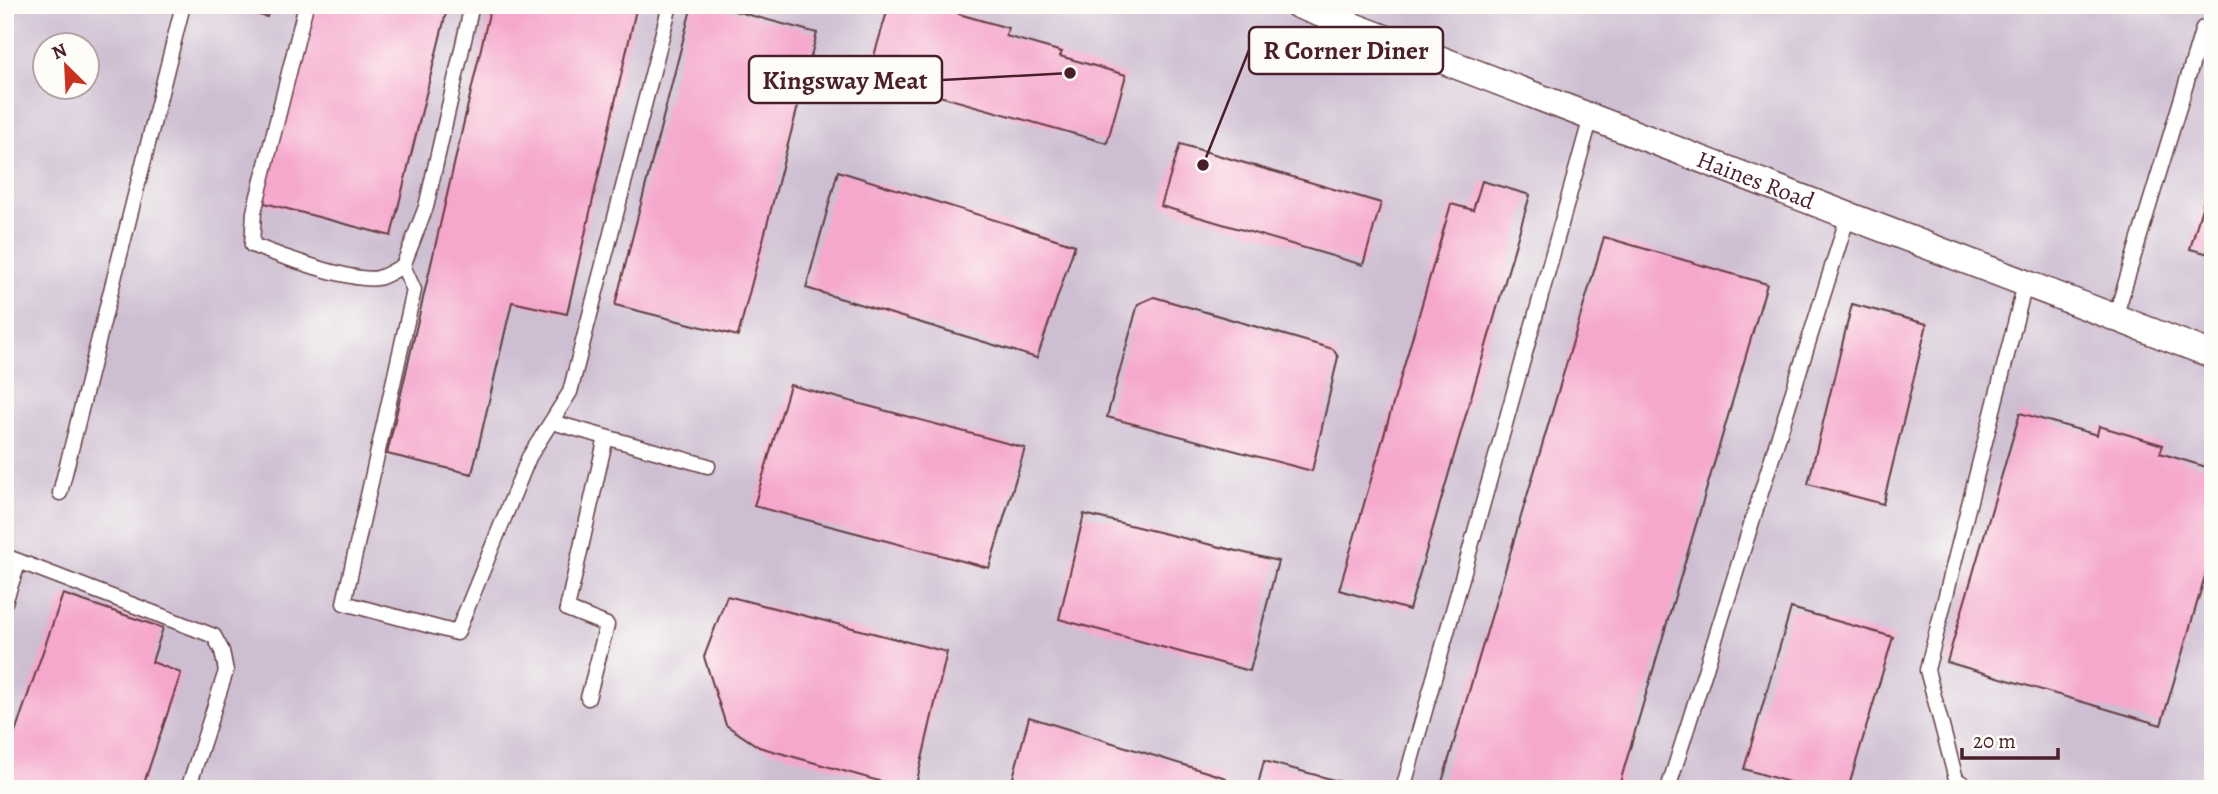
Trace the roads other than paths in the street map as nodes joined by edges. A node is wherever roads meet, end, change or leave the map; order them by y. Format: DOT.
graph roads {
  1 [pos="183,5"];
  2 [pos="306,5"];
  3 [pos="472,5"];
  4 [pos="670,5"];
  5 [pos="1298,5"];
  6 [pos="2213,30"];
  7 [pos="1591,117"];
  8 [pos="1848,216"];
  9 [pos="403,265"];
  10 [pos="2025,284"];
  11 [pos="2115,318"];
  12 [pos="2213,355"];
  13 [pos="552,422"];
  14 [pos="606,437"];
  15 [pos="708,466"];
  16 [pos="60,492"];
  17 [pos="12,558"];
  18 [pos="5,603"];
  19 [pos="588,698"];
  20 [pos="188,789"];
  21 [pos="1402,789"];
  22 [pos="1668,789"];
  23 [pos="1971,789"];
  1 -- 16 [label="lane"];
  2 -- 9 [label="lane"];
  3 -- 9 [label="lane"];
  4 -- 13 [label="lane"];
  5 -- 7 [label="street, Haines Road"];
  6 -- 11 [label="lane"];
  7 -- 8 [label="street, Haines Road"];
  7 -- 21 [label="lane"];
  8 -- 10 [label="street, Haines Road"];
  8 -- 22 [label="lane"];
  9 -- 13 [label="lane"];
  10 -- 11 [label="street, Haines Road"];
  10 -- 23 [label="lane"];
  11 -- 12 [label="street, Haines Road"];
  13 -- 14 [label="lane"];
  14 -- 15 [label="lane"];
  14 -- 19 [label="lane"];
  17 -- 18 [label="lane"];
  17 -- 20 [label="lane"];
}
